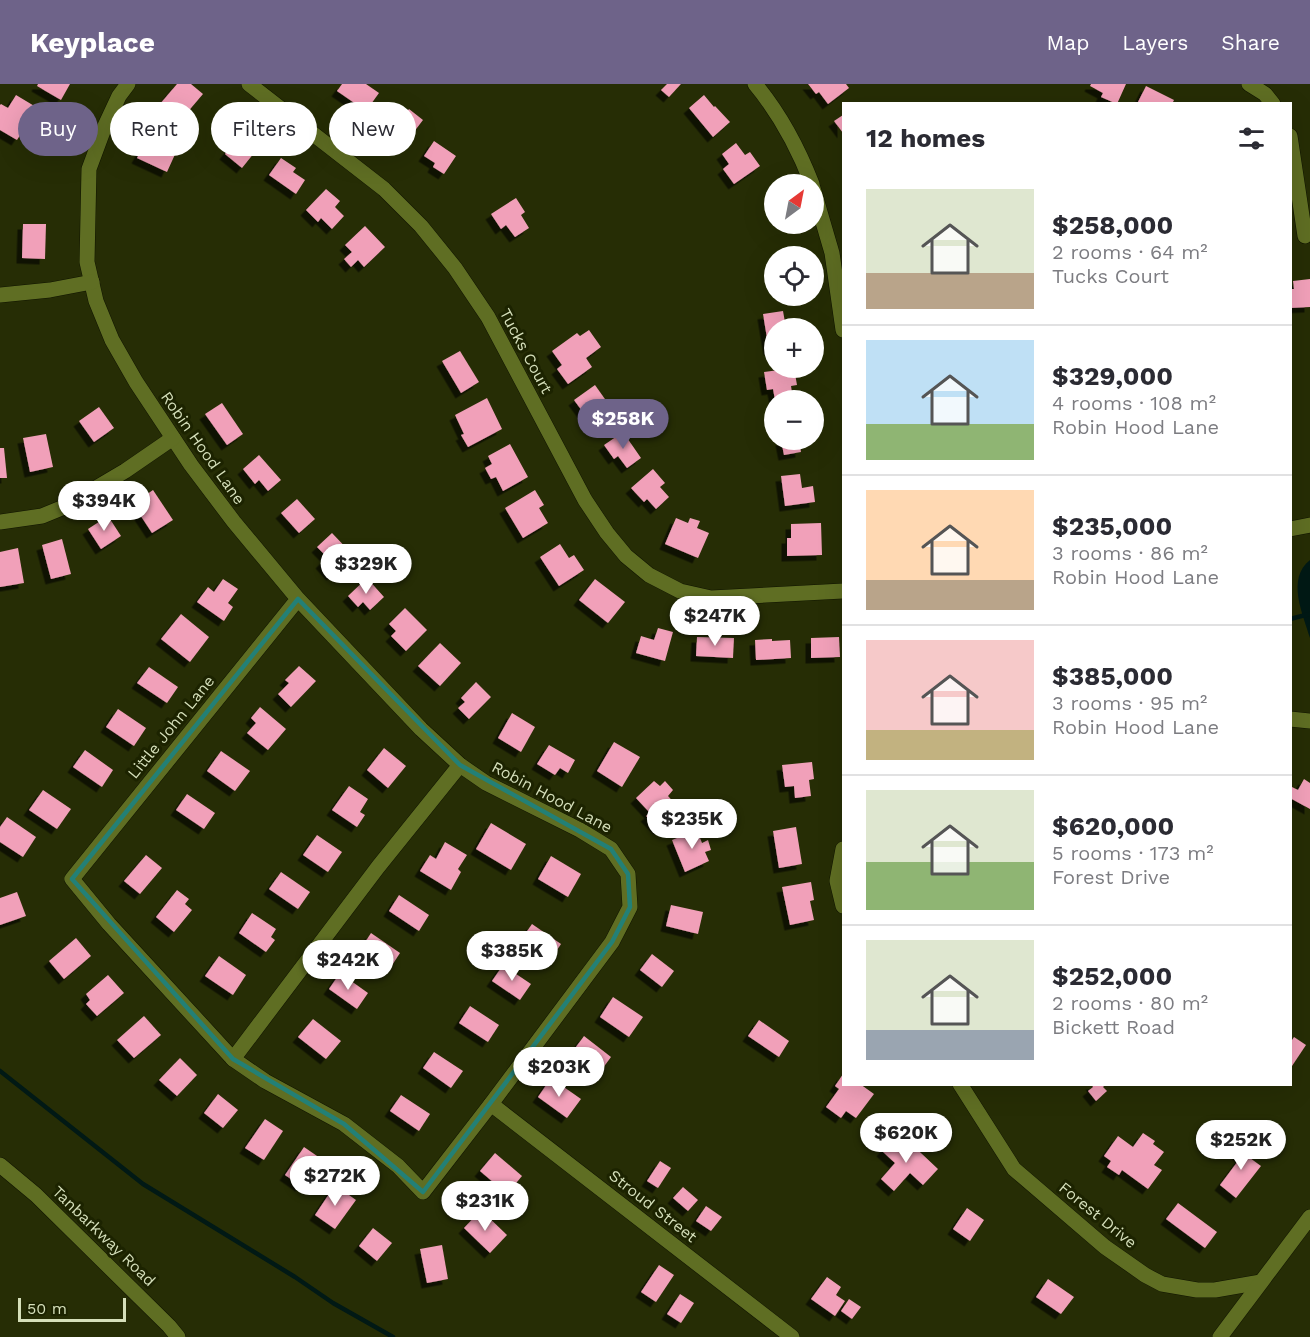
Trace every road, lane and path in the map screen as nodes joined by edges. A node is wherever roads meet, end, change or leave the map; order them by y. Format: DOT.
graph roads {
  1 [pos="128,84"];
  2 [pos="249,84"];
  3 [pos="755,84"];
  4 [pos="1249,84"];
  5 [pos="1271,102"];
  6 [pos="1292,153"];
  7 [pos="808,174"];
  8 [pos="824,226"];
  9 [pos="1302,236"];
  10 [pos="92,282"];
  11 [pos="0,295"];
  12 [pos="842,307"];
  13 [pos="172,438"];
  14 [pos="0,522"];
  15 [pos="1310,525"];
  16 [pos="1292,529"];
  17 [pos="842,591"];
  18 [pos="298,598"];
  19 [pos="1292,719"];
  20 [pos="1310,721"];
  21 [pos="460,765"];
  22 [pos="842,854"];
  23 [pos="842,902"];
  24 [pos="233,1059"];
  25 [pos="961,1086"];
  26 [pos="491,1104"];
  27 [pos="0,1165"];
  28 [pos="1310,1216"];
  29 [pos="1261,1282"];
  30 [pos="177,1337"];
  31 [pos="792,1337"];
  32 [pos="1220,1337"];
  1 -- 10 [label="street, Robin Hood Lane"];
  2 -- 17 [label="street, Tucks Court"];
  3 -- 7 [label="street"];
  4 -- 5 [label="street"];
  6 -- 9 [label="street"];
  8 -- 12 [label="street"];
  10 -- 11 [label="street"];
  10 -- 13 [label="street, Robin Hood Lane"];
  13 -- 14 [label="street"];
  13 -- 18 [label="street, Robin Hood Lane"];
  15 -- 16 [label="street"];
  18 -- 21 [label="street, Robin Hood Lane"];
  18 -- 24 [label="street, Little John Lane"];
  19 -- 20 [label="street"];
  21 -- 24 [label="street"];
  21 -- 26 [label="street, Robin Hood Lane"];
  22 -- 23 [label="street"];
  24 -- 26 [label="street, Robin Hood Lane"];
  25 -- 29 [label="street, Forest Drive"];
  26 -- 31 [label="street, Stroud Street"];
  27 -- 30 [label="street, Tanbarkway Road"];
  28 -- 29 [label="street"];
  29 -- 32 [label="street"];
}
